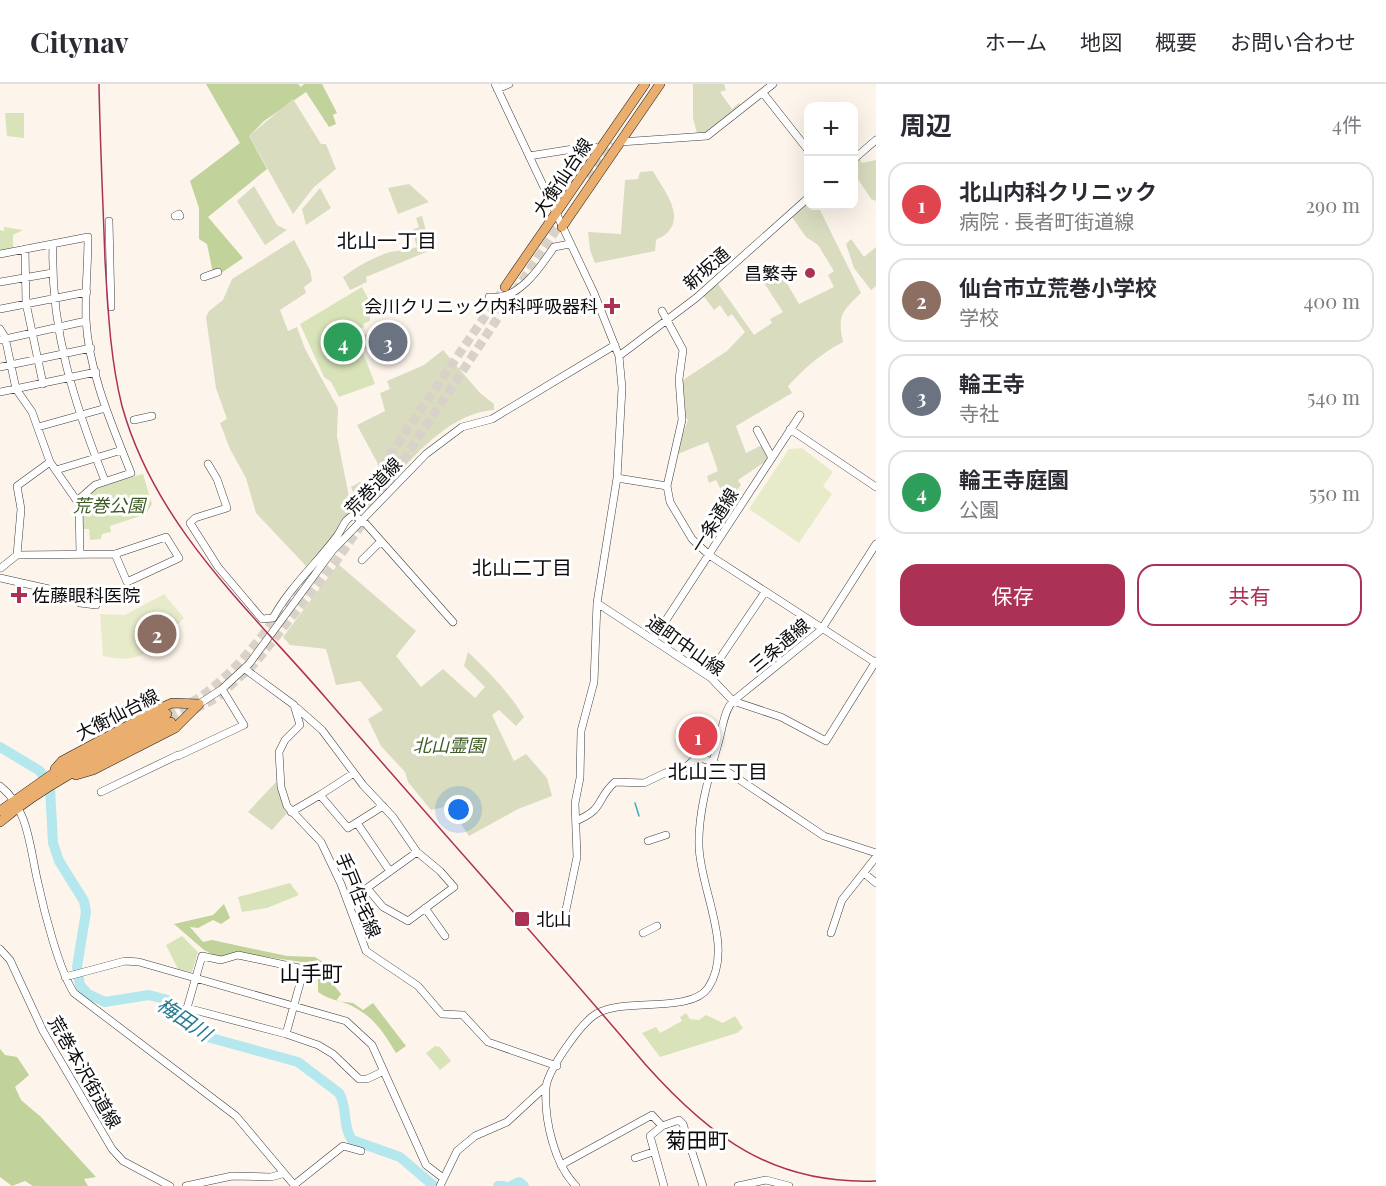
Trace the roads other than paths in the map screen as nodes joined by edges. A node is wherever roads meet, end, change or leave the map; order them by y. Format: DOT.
graph roads {
  1 [pos="509,84"];
  2 [pos="645,84"];
  3 [pos="654,84"];
  4 [pos="660,84"];
  5 [pos="773,84"];
  6 [pos="496,87"];
  7 [pos="763,93"];
  8 [pos="876,140"];
  9 [pos="617,142"];
  10 [pos="804,145"];
  11 [pos="600,149"];
  12 [pos="529,156"];
  13 [pos="857,156"];
  14 [pos="804,201"];
  15 [pos="556,214"];
  16 [pos="110,221"];
  17 [pos="562,226"];
  18 [pos="53,244"];
  19 [pos="570,244"];
  20 [pos="25,249"];
  21 [pos="0,254"];
  22 [pos="218,272"];
  23 [pos="52,273"];
  24 [pos="26,277"];
  25 [pos="204,278"];
  26 [pos="0,282"];
  27 [pos="506,287"];
  28 [pos="87,292"];
  29 [pos="489,297"];
  30 [pos="53,298"];
  31 [pos="26,303"];
  32 [pos="111,306"];
  33 [pos="0,309"];
  34 [pos="662,311"];
  35 [pos="668,320"];
  36 [pos="86,321"];
  37 [pos="58,327"];
  38 [pos="0,329"];
  39 [pos="32,333"];
  40 [pos="2,339"];
  41 [pos="615,345"];
  42 [pos="91,348"];
  43 [pos="64,354"];
  44 [pos="619,356"];
  45 [pos="38,359"];
  46 [pos="11,365"];
  47 [pos="0,367"];
  48 [pos="96,372"];
  49 [pos="69,378"];
  50 [pos="43,384"];
  51 [pos="16,389"];
  52 [pos="0,392"];
  53 [pos="106,408"];
  54 [pos="79,415"];
  55 [pos="800,415"];
  56 [pos="152,416"];
  57 [pos="134,420"];
  58 [pos="38,427"];
  59 [pos="757,429"];
  60 [pos="790,429"];
  61 [pos="122,450"];
  62 [pos="96,458"];
  63 [pos="772,458"];
  64 [pos="50,462"];
  65 [pos="208,464"];
  66 [pos="56,470"];
  67 [pos="617,478"];
  68 [pos="105,481"];
  69 [pos="666,486"];
  70 [pos="876,487"];
  71 [pos="78,503"];
  72 [pos="362,520"];
  73 [pos="381,542"];
  74 [pos="876,544"];
  75 [pos="80,554"];
  76 [pos="115,554"];
  77 [pos="17,555"];
  78 [pos="709,555"];
  79 [pos="362,560"];
  80 [pos="0,568"];
  81 [pos="0,578"];
  82 [pos="765,592"];
  83 [pos="597,603"];
  84 [pos="96,605"];
  85 [pos="453,622"];
  86 [pos="821,630"];
  87 [pos="653,640"];
  88 [pos="876,662"];
  89 [pos="245,669"];
  90 [pos="708,676"];
  91 [pos="222,689"];
  92 [pos="733,701"];
  93 [pos="144,703"];
  94 [pos="172,704"];
  95 [pos="199,704"];
  96 [pos="294,705"];
  97 [pos="148,715"];
  98 [pos="189,715"];
  99 [pos="713,762"];
  100 [pos="354,773"];
  101 [pos="71,774"];
  102 [pos="52,777"];
  103 [pos="0,786"];
  104 [pos="101,792"];
  105 [pos="320,795"];
  106 [pos="16,803"];
  107 [pos="382,806"];
  108 [pos="0,811"];
  109 [pos="291,812"];
  110 [pos="576,821"];
  111 [pos="0,822"];
  112 [pos="357,823"];
  113 [pos="666,835"];
  114 [pos="648,841"];
  115 [pos="417,852"];
  116 [pos="876,855"];
  117 [pos="389,870"];
  118 [pos="864,873"];
  119 [pos="876,883"];
  120 [pos="367,888"];
  121 [pos="348,903"];
  122 [pos="425,908"];
  123 [pos="563,924"];
  124 [pos="657,926"];
  125 [pos="643,933"];
  126 [pos="831,933"];
  127 [pos="445,936"];
  128 [pos="0,948"];
  129 [pos="65,977"];
  130 [pos="194,977"];
  131 [pos="294,1005"];
  132 [pos="286,1034"];
  133 [pos="557,1066"];
  134 [pos="384,1071"];
  135 [pos="545,1087"];
  136 [pos="662,1126"];
  137 [pos="361,1151"];
  138 [pos="653,1152"];
  139 [pos="635,1158"];
  140 [pos="561,1165"];
  141 [pos="282,1174"];
  142 [pos="441,1183"];
  143 [pos="773,1184"];
  144 [pos="294,1185"];
  145 [pos="170,1186"];
  146 [pos="186,1186"];
  147 [pos="576,1186"];
  148 [pos="664,1186"];
  149 [pos="703,1186"];
  150 [pos="738,1186"];
  151 [pos="789,1186"];
  1 -- 6 [label="street"];
  2 -- 11 [label="main road, 大衡仙台線"];
  3 -- 9 [label="main road, 大衡仙台線"];
  4 -- 9 [label="main road"];
  5 -- 7 [label="street"];
  6 -- 12 [label="street"];
  7 -- 9 [label="street"];
  7 -- 10 [label="street"];
  8 -- 13 [label="street"];
  9 -- 17 [label="main road"];
  11 -- 12 [label="street"];
  11 -- 15 [label="main road, 大衡仙台線"];
  12 -- 15 [label="street"];
  14 -- 35 [label="street, 新坂通"];
  15 -- 17 [label="street"];
  15 -- 27 [label="main road, 大衡仙台線"];
  16 -- 32 [label="street"];
  17 -- 19 [label="street"];
  18 -- 20 [label="street"];
  18 -- 23 [label="street"];
  18 -- 28 [label="street"];
  19 -- 29 [label="street"];
  19 -- 41 [label="street"];
  20 -- 21 [label="street"];
  20 -- 24 [label="street"];
  22 -- 25 [label="street"];
  23 -- 24 [label="street"];
  23 -- 30 [label="street"];
  24 -- 26 [label="street"];
  24 -- 31 [label="street"];
  28 -- 30 [label="street"];
  28 -- 36 [label="street"];
  30 -- 31 [label="street"];
  30 -- 37 [label="street"];
  31 -- 33 [label="street"];
  31 -- 39 [label="street"];
  34 -- 35 [label="street"];
  35 -- 44 [label="street, 新坂通"];
  35 -- 69 [label="street"];
  36 -- 37 [label="street"];
  36 -- 42 [label="street"];
  37 -- 39 [label="street"];
  37 -- 43 [label="street"];
  38 -- 40 [label="street"];
  39 -- 40 [label="street"];
  39 -- 45 [label="street"];
  40 -- 46 [label="street"];
  41 -- 44 [label="street"];
  41 -- 72 [label="street, 荒巻道線"];
  42 -- 43 [label="street"];
  42 -- 48 [label="street"];
  43 -- 45 [label="street"];
  43 -- 49 [label="street"];
  44 -- 67 [label="street"];
  45 -- 46 [label="street"];
  45 -- 50 [label="street"];
  46 -- 47 [label="street"];
  46 -- 51 [label="street"];
  48 -- 49 [label="street"];
  48 -- 53 [label="street"];
  49 -- 50 [label="street"];
  49 -- 54 [label="street"];
  50 -- 51 [label="street"];
  51 -- 52 [label="street"];
  51 -- 58 [label="street"];
  53 -- 54 [label="street"];
  53 -- 61 [label="street"];
  54 -- 58 [label="street"];
  54 -- 62 [label="street"];
  55 -- 60 [label="street, 一条通線"];
  56 -- 57 [label="street"];
  58 -- 64 [label="street"];
  59 -- 63 [label="street"];
  60 -- 63 [label="street, 一条通線"];
  60 -- 70 [label="street"];
  61 -- 62 [label="street"];
  61 -- 68 [label="street"];
  62 -- 66 [label="street"];
  62 -- 68 [label="street"];
  63 -- 78 [label="street, 一条通線"];
  64 -- 66 [label="street"];
  64 -- 77 [label="street"];
  65 -- 72 [label="street"];
  66 -- 71 [label="street"];
  67 -- 69 [label="street"];
  67 -- 83 [label="street"];
  68 -- 71 [label="street"];
  69 -- 78 [label="street"];
  71 -- 75 [label="street"];
  72 -- 73 [label="street"];
  72 -- 89 [label="street, 荒巻道線"];
  73 -- 79 [label="street"];
  73 -- 85 [label="street"];
  74 -- 86 [label="street, 三条通線"];
  75 -- 76 [label="street"];
  75 -- 77 [label="street"];
  76 -- 76 [label="street"];
  77 -- 80 [label="street"];
  78 -- 82 [label="street"];
  78 -- 87 [label="street, 一条通線"];
  81 -- 84 [label="street"];
  82 -- 86 [label="street"];
  82 -- 90 [label="street"];
  83 -- 87 [label="street, 通町中山線"];
  83 -- 110 [label="street"];
  86 -- 88 [label="street"];
  86 -- 92 [label="street, 三条通線"];
  87 -- 90 [label="street, 通町中山線"];
  88 -- 92 [label="street"];
  89 -- 91 [label="street, 荒巻道線"];
  89 -- 96 [label="street"];
  90 -- 92 [label="street, 通町中山線"];
  91 -- 95 [label="street, 荒巻道線"];
  91 -- 104 [label="street"];
  92 -- 99 [label="street, 通町中山線"];
  93 -- 97 [label="street"];
  94 -- 95 [label="main road, 大衡仙台線"];
  94 -- 97 [label="main road, 大衡仙台線"];
  94 -- 98 [label="main road"];
  95 -- 98 [label="main road, 大衡仙台線"];
  96 -- 100 [label="street"];
  96 -- 109 [label="street, 手戸住宅線"];
  97 -- 98 [label="main road"];
  97 -- 102 [label="main road, 大衡仙台線"];
  98 -- 101 [label="main road, 大衡仙台線"];
  99 -- 110 [label="street"];
  99 -- 116 [label="street"];
  99 -- 133 [label="street, 通町中山線"];
  100 -- 105 [label="street"];
  100 -- 107 [label="street"];
  101 -- 102 [label="main road, 大衡仙台線"];
  101 -- 102 [label="main road, 大衡仙台線"];
  102 -- 106 [label="main road, 大衡仙台線"];
  103 -- 106 [label="street"];
  105 -- 109 [label="street"];
  105 -- 112 [label="street"];
  106 -- 108 [label="main road, 大衡仙台線"];
  106 -- 111 [label="main road, 大衡仙台線"];
  106 -- 129 [label="street"];
  107 -- 112 [label="street"];
  107 -- 115 [label="street"];
  109 -- 121 [label="street, 手戸住宅線"];
  110 -- 123 [label="street"];
  112 -- 117 [label="street"];
  113 -- 114 [label="street"];
  115 -- 117 [label="street"];
  115 -- 122 [label="street"];
  116 -- 118 [label="street"];
  117 -- 120 [label="street"];
  118 -- 119 [label="street"];
  118 -- 126 [label="street"];
  120 -- 121 [label="street"];
  120 -- 122 [label="street"];
  121 -- 133 [label="street, 手戸住宅線"];
  122 -- 127 [label="street"];
  124 -- 125 [label="street"];
  128 -- 145 [label="street, 荒巻本沢街道線"];
  129 -- 130 [label="street"];
  129 -- 141 [label="street"];
  130 -- 131 [label="street"];
  130 -- 131 [label="street"];
  130 -- 132 [label="street"];
  131 -- 132 [label="street"];
  131 -- 134 [label="street"];
  132 -- 134 [label="street"];
  133 -- 135 [label="street, 通町中山線"];
  134 -- 142 [label="street"];
  135 -- 140 [label="street"];
  135 -- 142 [label="street, 通町中山線"];
  136 -- 138 [label="street"];
  136 -- 140 [label="street"];
  136 -- 149 [label="street"];
  137 -- 144 [label="street"];
  138 -- 139 [label="street"];
  138 -- 148 [label="street"];
  140 -- 147 [label="street"];
  141 -- 144 [label="street"];
  141 -- 146 [label="street"];
  143 -- 150 [label="street"];
  143 -- 151 [label="street"];
}
